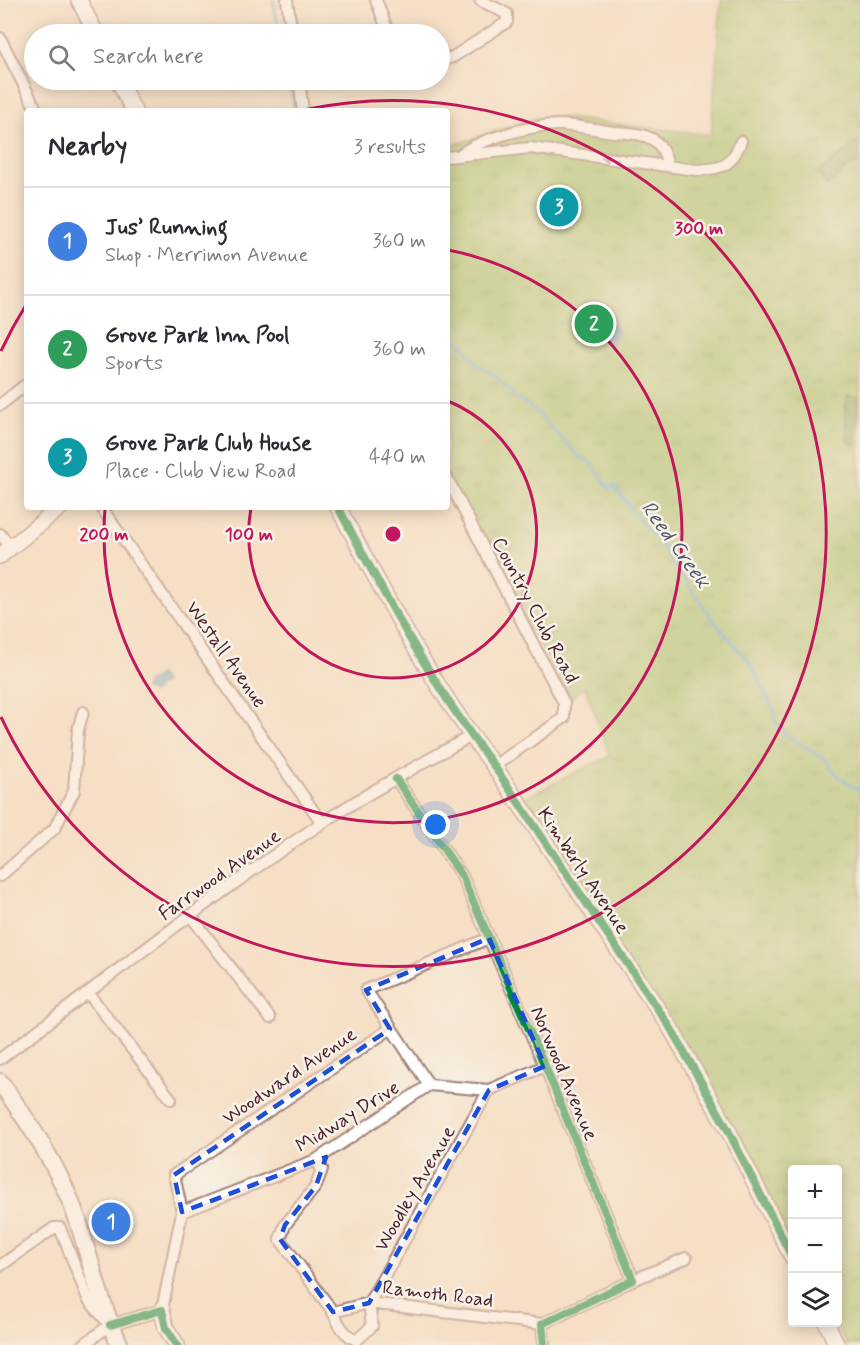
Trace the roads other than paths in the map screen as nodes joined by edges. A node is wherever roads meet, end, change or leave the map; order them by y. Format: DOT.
graph roads {
  1 [pos="79,0"];
  2 [pos="287,0"];
  3 [pos="376,0"];
  4 [pos="480,0"];
  5 [pos="91,24"];
  6 [pos="291,24"];
  7 [pos="385,24"];
  8 [pos="0,38"];
  9 [pos="450,58"];
  10 [pos="24,85"];
  11 [pos="26,90"];
  12 [pos="123,90"];
  13 [pos="300,90"];
  14 [pos="35,108"];
  15 [pos="132,108"];
  16 [pos="303,108"];
  17 [pos="741,141"];
  18 [pos="459,156"];
  19 [pos="450,157"];
  20 [pos="668,165"];
  21 [pos="24,386"];
  22 [pos="0,405"];
  23 [pos="450,484"];
  24 [pos="57,510"];
  25 [pos="103,510"];
  26 [pos="340,510"];
  27 [pos="0,534"];
  28 [pos="6,552"];
  29 [pos="83,712"];
  30 [pos="471,736"];
  31 [pos="494,766"];
  32 [pos="396,779"];
  33 [pos="322,823"];
  34 [pos="0,876"];
  35 [pos="190,915"];
  36 [pos="489,938"];
  37 [pos="88,993"];
  38 [pos="270,1018"];
  39 [pos="390,1029"];
  40 [pos="0,1059"];
  41 [pos="544,1066"];
  42 [pos="0,1082"];
  43 [pos="429,1085"];
  44 [pos="489,1090"];
  45 [pos="171,1099"];
  46 [pos="316,1160"];
  47 [pos="182,1212"];
  48 [pos="788,1249"];
  49 [pos="686,1258"];
  50 [pos="0,1266"];
  51 [pos="633,1280"];
  52 [pos="369,1303"];
  53 [pos="162,1310"];
  54 [pos="333,1312"];
  55 [pos="542,1324"];
  56 [pos="110,1325"];
  57 [pos="828,1327"];
  58 [pos="83,1345"];
  59 [pos="120,1345"];
  60 [pos="177,1345"];
  61 [pos="544,1345"];
  62 [pos="837,1345"];
  1 -- 5 [label="street"];
  2 -- 6 [label="street"];
  3 -- 7 [label="street"];
  4 -- 9 [label="street"];
  8 -- 10 [label="street"];
  11 -- 14 [label="street"];
  12 -- 15 [label="street"];
  13 -- 16 [label="street"];
  17 -- 20 [label="street"];
  18 -- 19 [label="street"];
  20 -- 18 [label="street, one-way"];
  18 -- 20 [label="street"];
  21 -- 22 [label="street"];
  23 -- 31 [label="street, Country Club Road"];
  24 -- 28 [label="street"];
  25 -- 33 [label="street, Westall Avenue"];
  26 -- 30 [label="street, Kimberly Avenue"];
  27 -- 28 [label="street"];
  29 -- 34 [label="street"];
  30 -- 31 [label="street, Kimberly Avenue"];
  30 -- 32 [label="street, Farrwood Avenue"];
  31 -- 48 [label="street, Kimberly Avenue"];
  32 -- 33 [label="street, Farrwood Avenue"];
  32 -- 36 [label="street, Norwood Avenue"];
  33 -- 35 [label="street, Farrwood Avenue"];
  35 -- 37 [label="street, Farrwood Avenue"];
  35 -- 38 [label="street"];
  36 -- 39 [label="street"];
  36 -- 41 [label="street, Norwood Avenue"];
  37 -- 40 [label="street, Farrwood Avenue"];
  37 -- 45 [label="street"];
  39 -- 43 [label="street"];
  39 -- 47 [label="street, Woodward Avenue"];
  41 -- 44 [label="street"];
  41 -- 51 [label="street, Norwood Avenue"];
  42 -- 56 [label="main road"];
  43 -- 44 [label="street"];
  43 -- 46 [label="street, Midway Drive"];
  44 -- 52 [label="street, Woodley Avenue"];
  46 -- 47 [label="street, Midway Drive"];
  46 -- 54 [label="street"];
  47 -- 53 [label="street, Woodward Avenue"];
  49 -- 51 [label="street"];
  50 -- 56 [label="street"];
  51 -- 55 [label="street"];
  52 -- 54 [label="street, Ramoth Road"];
  52 -- 54 [label="street"];
  52 -- 55 [label="street, Ramoth Road"];
  53 -- 56 [label="street"];
  53 -- 60 [label="street"];
  55 -- 61 [label="street"];
  56 -- 58 [label="street"];
  56 -- 59 [label="main road"];
  57 -- 62 [label="street"];
}
